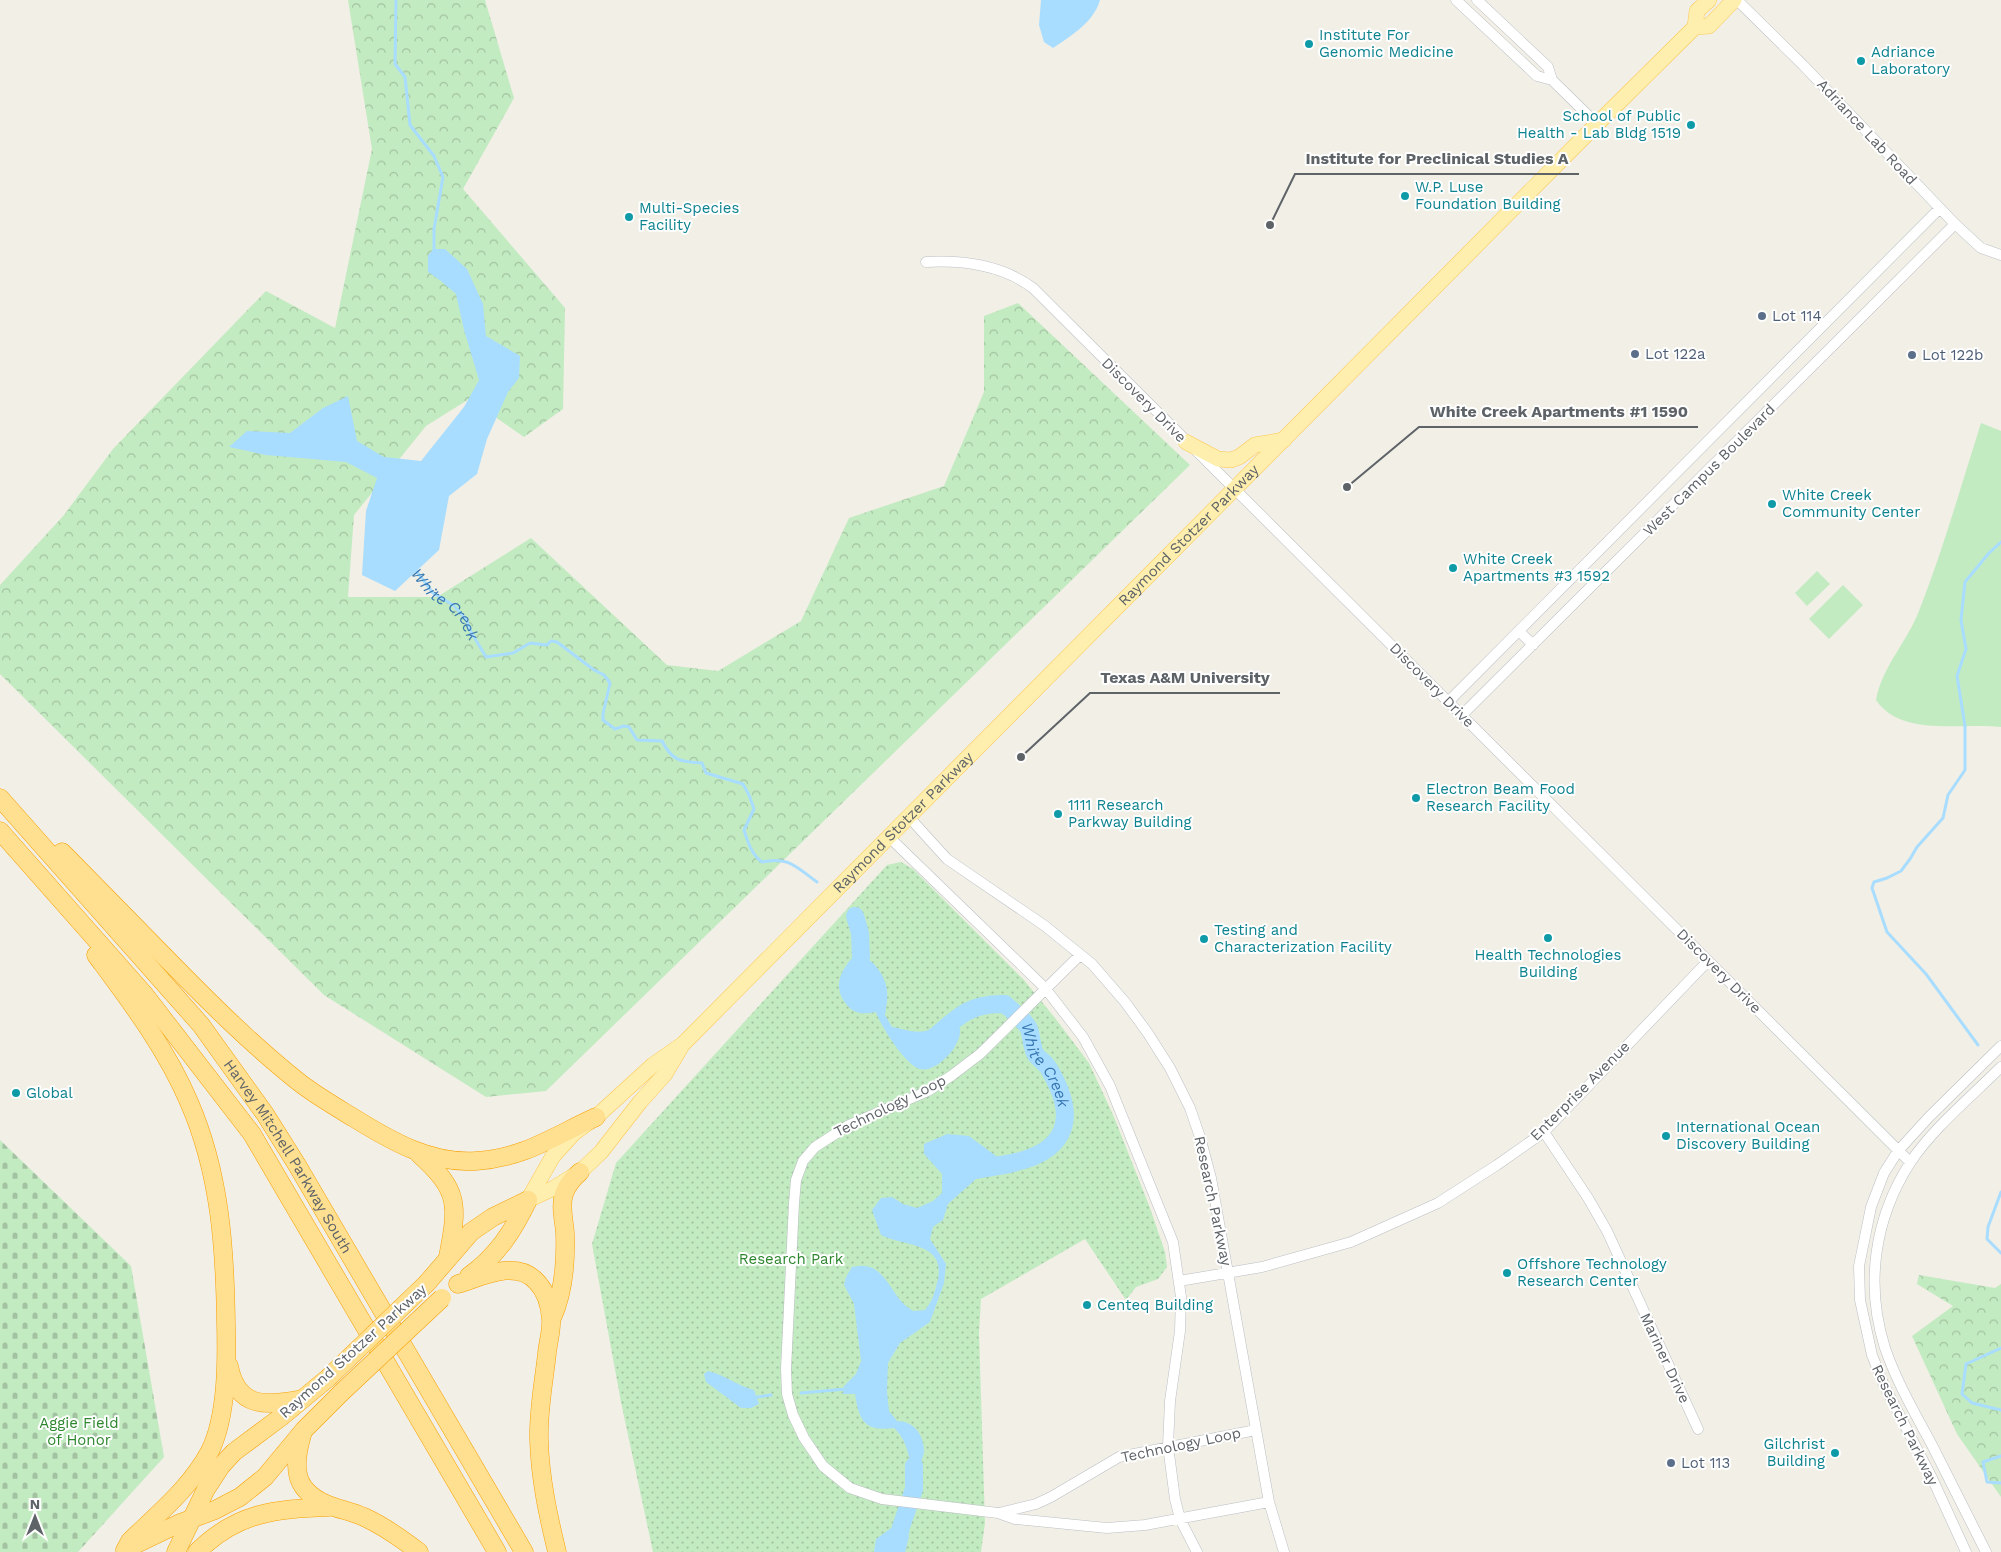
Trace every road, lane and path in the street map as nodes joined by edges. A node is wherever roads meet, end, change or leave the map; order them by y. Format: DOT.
graph roads {
  1 [pos="1456,0"];
  2 [pos="1477,0"];
  3 [pos="1709,0"];
  4 [pos="1736,0"];
  5 [pos="1695,27"];
  6 [pos="1552,80"];
  7 [pos="1597,124"];
  8 [pos="1939,209"];
  9 [pos="1954,224"];
  10 [pos="2001,255"];
  11 [pos="926,262"];
  12 [pos="1284,440"];
  13 [pos="1186,442"];
  14 [pos="1235,490"];
  15 [pos="1519,631"];
  16 [pos="1533,644"];
  17 [pos="1448,701"];
  18 [pos="1462,715"];
  19 [pos="0,788"];
  20 [pos="0,798"];
  21 [pos="908,816"];
  22 [pos="0,831"];
  23 [pos="888,836"];
  24 [pos="42,877"];
  25 [pos="1080,955"];
  26 [pos="1708,961"];
  27 [pos="1046,988"];
  28 [pos="684,1044"];
  29 [pos="2001,1046"];
  30 [pos="2001,1067"];
  31 [pos="596,1117"];
  32 [pos="1544,1132"];
  33 [pos="1898,1151"];
  34 [pos="418,1153"];
  35 [pos="1910,1162"];
  36 [pos="580,1172"];
  37 [pos="528,1200"];
  38 [pos="448,1259"];
  39 [pos="1229,1273"];
  40 [pos="1179,1281"];
  41 [pos="458,1284"];
  42 [pos="1878,1318"];
  43 [pos="551,1320"];
  44 [pos="1863,1320"];
  45 [pos="226,1353"];
  46 [pos="305,1398"];
  47 [pos="1698,1429"];
  48 [pos="304,1430"];
  49 [pos="1256,1430"];
  50 [pos="1168,1446"];
  51 [pos="1940,1459"];
  52 [pos="1925,1466"];
  53 [pos="1269,1502"];
  54 [pos="332,1506"];
  55 [pos="998,1513"];
  56 [pos="193,1518"];
  57 [pos="1180,1519"];
  58 [pos="124,1551"];
  59 [pos="176,1552"];
  60 [pos="197,1552"];
  61 [pos="419,1552"];
  62 [pos="497,1552"];
  63 [pos="524,1552"];
  64 [pos="557,1552"];
  65 [pos="1197,1552"];
  66 [pos="1284,1552"];
  67 [pos="1966,1552"];
  68 [pos="1986,1552"];
  1 -- 6 [label="street"];
  2 -- 6 [label="street"];
  3 -- 5 [label="main road, Raymond Stotzer Parkway"];
  4 -- 5 [label="main road, Raymond Stotzer Parkway"];
  4 -- 8 [label="street, Adriance Lab Road"];
  5 -- 7 [label="main road, Raymond Stotzer Parkway"];
  6 -- 7 [label="street"];
  7 -- 12 [label="main road, Raymond Stotzer Parkway"];
  8 -- 9 [label="street, Adriance Lab Road"];
  8 -- 15 [label="street, West Campus Boulevard"];
  9 -- 10 [label="street, Adriance Lab Road"];
  9 -- 16 [label="street, West Campus Boulevard"];
  11 -- 13 [label="street, Discovery Drive"];
  12 -- 13 [label="main road"];
  12 -- 14 [label="main road, Raymond Stotzer Parkway"];
  13 -- 14 [label="street, Discovery Drive"];
  14 -- 17 [label="street, Discovery Drive"];
  14 -- 21 [label="main road, Raymond Stotzer Parkway"];
  15 -- 16 [label="street"];
  15 -- 17 [label="street, West Campus Boulevard"];
  16 -- 18 [label="street, West Campus Boulevard"];
  17 -- 18 [label="street, Discovery Drive"];
  18 -- 26 [label="street, Discovery Drive"];
  19 -- 34 [label="highway"];
  20 -- 63 [label="highway, Harvey Mitchell Parkway South"];
  21 -- 23 [label="main road, Raymond Stotzer Parkway"];
  21 -- 25 [label="street, Research Parkway"];
  22 -- 24 [label="highway, Harvey Mitchell Parkway South"];
  23 -- 27 [label="street"];
  23 -- 28 [label="main road, Raymond Stotzer Parkway"];
  24 -- 45 [label="highway"];
  24 -- 62 [label="highway, Harvey Mitchell Parkway South"];
  25 -- 27 [label="street, Technology Loop"];
  25 -- 39 [label="street, Research Parkway"];
  26 -- 32 [label="street, Enterprise Avenue"];
  26 -- 33 [label="street, Discovery Drive"];
  27 -- 40 [label="street"];
  27 -- 55 [label="street, Technology Loop"];
  28 -- 31 [label="main road, Raymond Stotzer Parkway"];
  28 -- 36 [label="main road, Raymond Stotzer Parkway"];
  29 -- 33 [label="street, Research Parkway"];
  30 -- 35 [label="street, Research Parkway"];
  31 -- 34 [label="highway"];
  31 -- 37 [label="main road, Raymond Stotzer Parkway"];
  32 -- 39 [label="street, Enterprise Avenue"];
  32 -- 47 [label="street, Mariner Drive"];
  33 -- 35 [label="street, Discovery Drive"];
  33 -- 44 [label="street, Research Parkway"];
  34 -- 38 [label="highway"];
  35 -- 42 [label="street, Research Parkway"];
  36 -- 37 [label="main road, Raymond Stotzer Parkway"];
  36 -- 43 [label="highway"];
  37 -- 38 [label="highway, Raymond Stotzer Parkway"];
  37 -- 41 [label="highway, Raymond Stotzer Parkway"];
  38 -- 46 [label="highway, Raymond Stotzer Parkway, bridge"];
  39 -- 40 [label="street, Enterprise Avenue"];
  39 -- 49 [label="street, Research Parkway"];
  40 -- 50 [label="street"];
  41 -- 43 [label="highway"];
  41 -- 48 [label="highway, Raymond Stotzer Parkway, bridge"];
  42 -- 44 [label="street"];
  42 -- 51 [label="street, Research Parkway"];
  43 -- 64 [label="highway"];
  44 -- 52 [label="street, Research Parkway"];
  45 -- 46 [label="highway"];
  45 -- 58 [label="highway"];
  46 -- 56 [label="highway, Raymond Stotzer Parkway"];
  48 -- 54 [label="highway"];
  48 -- 56 [label="highway, Raymond Stotzer Parkway"];
  49 -- 50 [label="street, Technology Loop"];
  49 -- 53 [label="street, Research Parkway"];
  50 -- 55 [label="street, Technology Loop"];
  50 -- 57 [label="street"];
  51 -- 52 [label="street"];
  51 -- 68 [label="street, Research Parkway"];
  52 -- 67 [label="street, Research Parkway"];
  53 -- 57 [label="street, Technology Loop"];
  53 -- 66 [label="street, Research Parkway"];
  54 -- 60 [label="highway"];
  54 -- 61 [label="highway"];
  55 -- 57 [label="street, Technology Loop"];
  56 -- 58 [label="highway, Raymond Stotzer Parkway"];
  56 -- 59 [label="highway, Raymond Stotzer Parkway"];
  57 -- 65 [label="street"];
}
